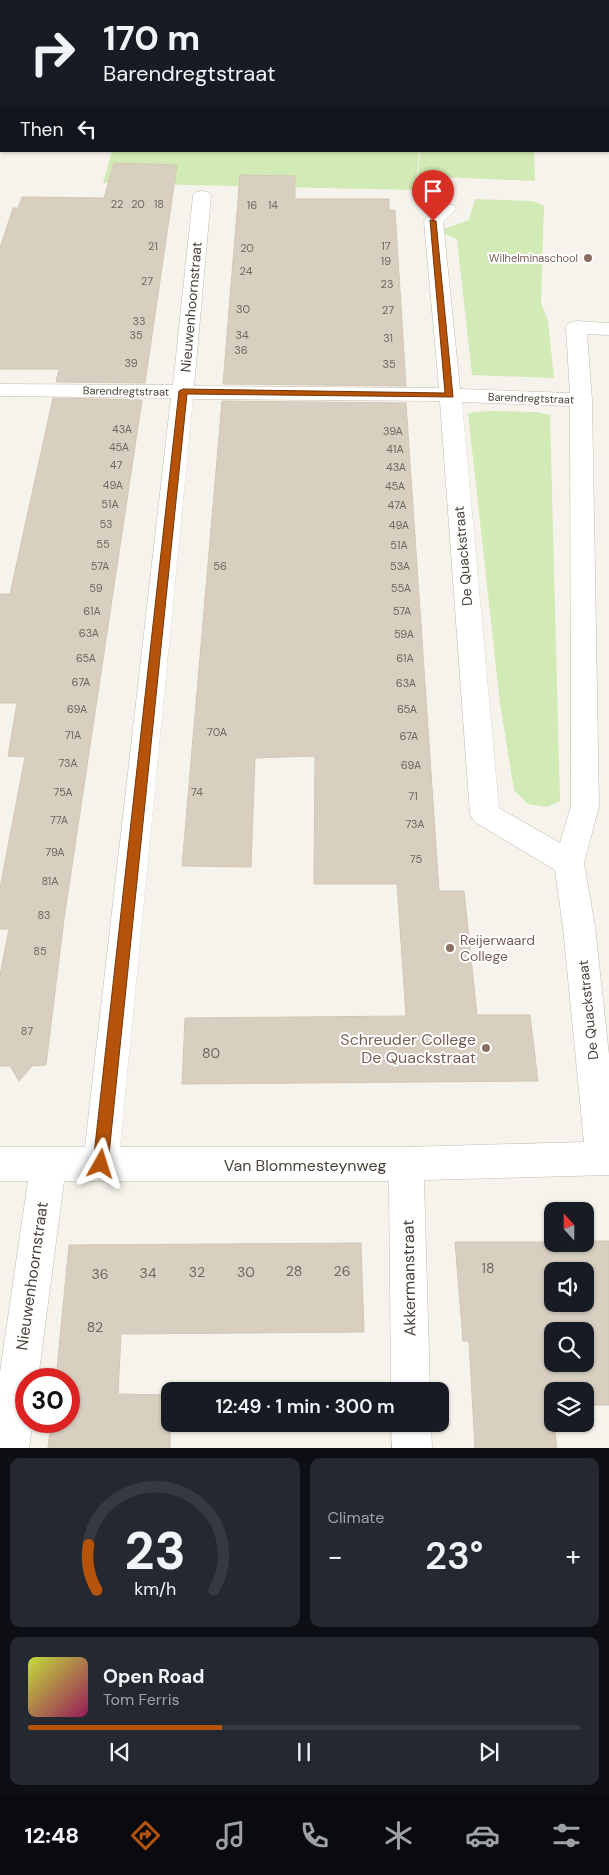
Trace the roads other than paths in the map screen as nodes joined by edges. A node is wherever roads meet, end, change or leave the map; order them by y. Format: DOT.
graph roads {
  1 [pos="202,196"];
  2 [pos="447,209"];
  3 [pos="609,329"];
  4 [pos="0,390"];
  5 [pos="183,391"];
  6 [pos="450,396"];
  7 [pos="581,400"];
  8 [pos="569,863"];
  9 [pos="606,1158"];
  10 [pos="0,1164"];
  11 [pos="101,1164"];
  12 [pos="406,1164"];
  13 [pos="48,1165"];
  14 [pos="411,1382"];
  15 [pos="411,1432"];
  16 [pos="9,1448"];
  17 [pos="412,1448"];
  1 -- 5 [label="street, Nieuwenhoornstraat"];
  2 -- 6 [label="street, De Quackstraat"];
  3 -- 7 [label="street, De Quackstraat"];
  4 -- 5 [label="street, Barendregtstraat"];
  5 -- 6 [label="street, Barendregtstraat"];
  5 -- 11 [label="street, Nieuwenhoornstraat"];
  6 -- 7 [label="street, Barendregtstraat"];
  6 -- 8 [label="street, De Quackstraat"];
  7 -- 8 [label="street, De Quackstraat"];
  8 -- 9 [label="street, De Quackstraat"];
  9 -- 12 [label="street, Van Blommesteynweg"];
  10 -- 13 [label="street, Van Blommesteynweg"];
  11 -- 12 [label="street, Van Blommesteynweg"];
  11 -- 13 [label="street, Van Blommesteynweg"];
  12 -- 14 [label="street, Akkermanstraat"];
  13 -- 16 [label="street, Nieuwenhoornstraat"];
  15 -- 17 [label="street"];
}
